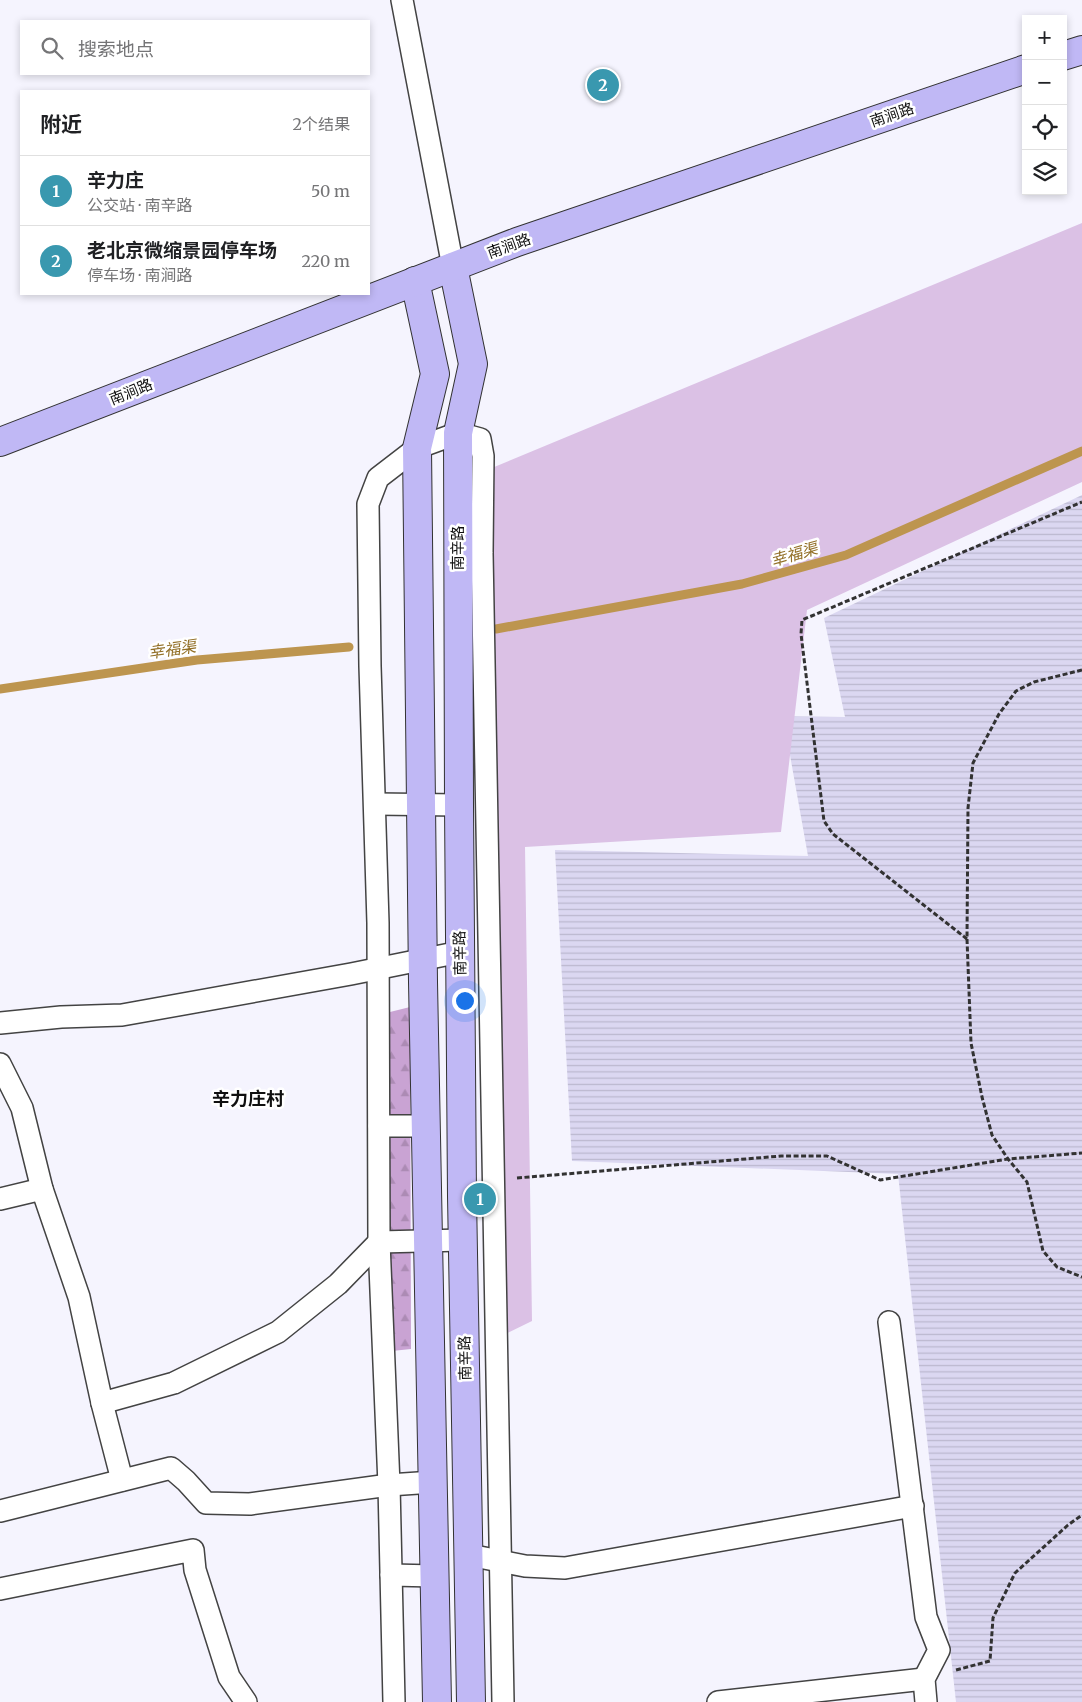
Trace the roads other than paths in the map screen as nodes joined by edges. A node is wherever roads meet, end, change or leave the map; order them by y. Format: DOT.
graph roads {
  1 [pos="402,0"];
  2 [pos="1082,50"];
  3 [pos="1067,55"];
  4 [pos="1022,70"];
  5 [pos="453,267"];
  6 [pos="415,281"];
  7 [pos="458,432"];
  8 [pos="0,442"];
  9 [pos="417,448"];
  10 [pos="374,804"];
  11 [pos="421,805"];
  12 [pos="459,806"];
  13 [pos="460,952"];
  14 [pos="423,960"];
  15 [pos="379,968"];
  16 [pos="0,1023"];
  17 [pos="0,1064"];
  18 [pos="379,1126"];
  19 [pos="426,1126"];
  20 [pos="42,1189"];
  21 [pos="0,1199"];
  22 [pos="463,1240"];
  23 [pos="428,1241"];
  24 [pos="380,1242"];
  25 [pos="889,1322"];
  26 [pos="102,1403"];
  27 [pos="122,1480"];
  28 [pos="433,1482"];
  29 [pos="389,1485"];
  30 [pos="913,1506"];
  31 [pos="0,1510"];
  32 [pos="469,1555"];
  33 [pos="501,1561"];
  34 [pos="391,1575"];
  35 [pos="435,1576"];
  36 [pos="0,1589"];
  37 [pos="924,1679"];
  38 [pos="246,1702"];
  39 [pos="394,1702"];
  40 [pos="437,1702"];
  41 [pos="472,1702"];
  42 [pos="503,1702"];
  43 [pos="718,1702"];
  44 [pos="926,1702"];
  1 -- 5 [label="street"];
  2 -- 3 [label="main road"];
  4 -- 5 [label="main road, 南涧路"];
  5 -- 6 [label="main road, 南涧路"];
  5 -- 7 [label="main road, 南辛路"];
  6 -- 8 [label="main road, 南涧路"];
  6 -- 9 [label="main road"];
  7 -- 9 [label="street"];
  7 -- 12 [label="main road, 南辛路"];
  7 -- 33 [label="street"];
  9 -- 10 [label="street"];
  9 -- 11 [label="main road"];
  10 -- 11 [label="street"];
  10 -- 15 [label="street"];
  11 -- 12 [label="street"];
  11 -- 14 [label="main road"];
  12 -- 13 [label="main road, 南辛路"];
  13 -- 14 [label="street"];
  13 -- 22 [label="main road, 南辛路"];
  14 -- 15 [label="street"];
  14 -- 19 [label="main road"];
  15 -- 16 [label="street"];
  15 -- 18 [label="street"];
  17 -- 20 [label="street"];
  18 -- 19 [label="street"];
  18 -- 24 [label="street"];
  19 -- 23 [label="main road"];
  20 -- 21 [label="street"];
  20 -- 26 [label="street"];
  22 -- 23 [label="street"];
  22 -- 32 [label="main road, 南辛路"];
  23 -- 24 [label="street"];
  23 -- 28 [label="main road"];
  24 -- 26 [label="street"];
  24 -- 29 [label="street"];
  25 -- 30 [label="street"];
  26 -- 27 [label="street"];
  27 -- 29 [label="street"];
  27 -- 31 [label="street"];
  28 -- 29 [label="street"];
  28 -- 35 [label="main road"];
  29 -- 34 [label="street"];
  30 -- 33 [label="street"];
  30 -- 37 [label="street"];
  32 -- 33 [label="street"];
  32 -- 41 [label="main road, 南辛路"];
  33 -- 42 [label="street"];
  34 -- 35 [label="street"];
  34 -- 39 [label="street"];
  35 -- 40 [label="main road"];
  36 -- 38 [label="street"];
  37 -- 43 [label="street"];
  37 -- 44 [label="street"];
}
